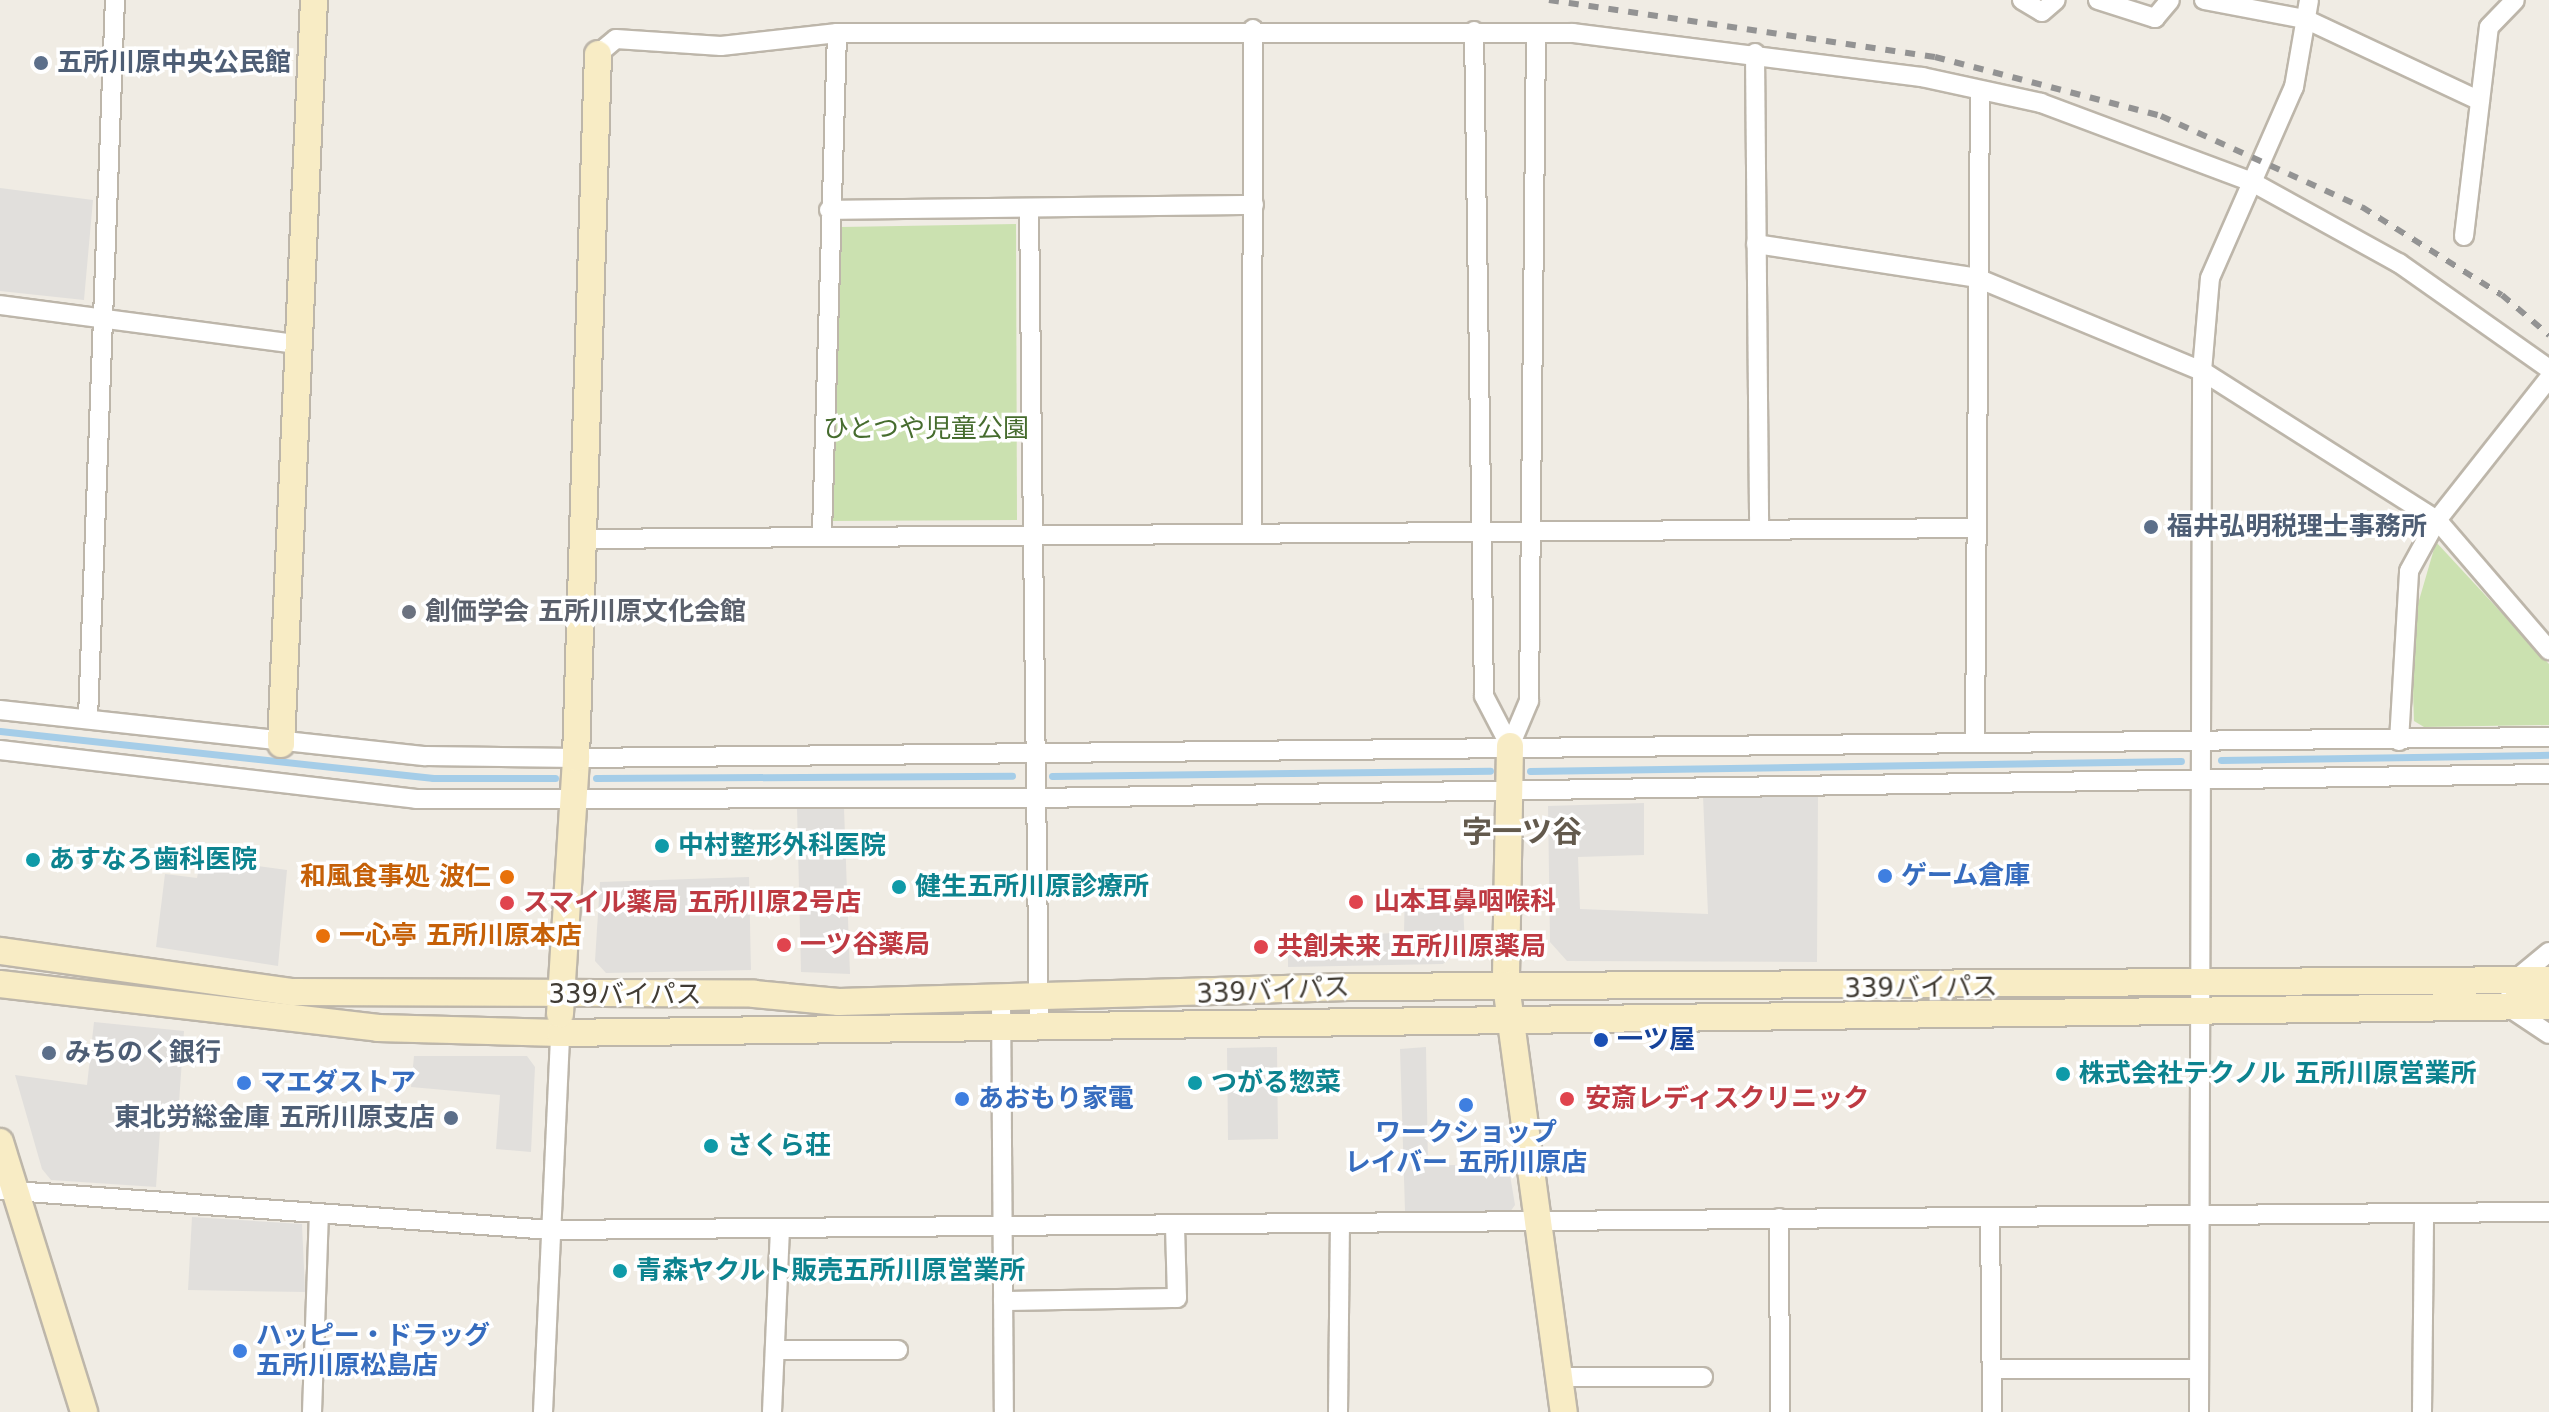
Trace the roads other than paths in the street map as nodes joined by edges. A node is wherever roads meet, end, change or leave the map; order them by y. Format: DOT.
graph roads {
  1 [pos="115,0"];
  2 [pos="314,0"];
  3 [pos="2022,0"];
  4 [pos="2056,0"];
  5 [pos="2098,0"];
  6 [pos="2170,0"];
  7 [pos="2204,0"];
  8 [pos="2309,0"];
  9 [pos="2515,0"];
  10 [pos="2305,19"];
  11 [pos="1253,29"];
  12 [pos="1474,31"];
  13 [pos="837,33"];
  14 [pos="1536,35"];
  15 [pos="1755,53"];
  16 [pos="598,54"];
  17 [pos="1980,91"];
  18 [pos="2480,101"];
  19 [pos="2252,182"];
  20 [pos="1254,205"];
  21 [pos="1029,208"];
  22 [pos="829,210"];
  23 [pos="2464,236"];
  24 [pos="1756,244"];
  25 [pos="1977,278"];
  26 [pos="0,305"];
  27 [pos="101,319"];
  28 [pos="295,344"];
  29 [pos="2549,369"];
  30 [pos="2202,371"];
  31 [pos="2549,378"];
  32 [pos="2437,520"];
  33 [pos="1976,528"];
  34 [pos="1252,529"];
  35 [pos="1759,530"];
  36 [pos="1033,531"];
  37 [pos="822,533"];
  38 [pos="1532,533"];
  39 [pos="1479,534"];
  40 [pos="581,539"];
  41 [pos="2549,650"];
  42 [pos="0,710"];
  43 [pos="88,718"];
  44 [pos="2549,737"];
  45 [pos="2201,738"];
  46 [pos="2399,741"];
  47 [pos="1975,742"];
  48 [pos="281,744"];
  49 [pos="1510,746"];
  50 [pos="0,750"];
  51 [pos="1036,756"];
  52 [pos="576,758"];
  53 [pos="2549,774"];
  54 [pos="2200,779"];
  55 [pos="1508,789"];
  56 [pos="1036,798"];
  57 [pos="574,799"];
  58 [pos="0,951"];
  59 [pos="2549,952"];
  60 [pos="2515,980"];
  61 [pos="2549,980"];
  62 [pos="0,984"];
  63 [pos="2200,984"];
  64 [pos="1506,985"];
  65 [pos="560,996"];
  66 [pos="2507,1006"];
  67 [pos="2549,1006"];
  68 [pos="1039,1011"];
  69 [pos="2199,1011"];
  70 [pos="1001,1012"];
  71 [pos="1509,1021"];
  72 [pos="560,1033"];
  73 [pos="2549,1034"];
  74 [pos="0,1142"];
  75 [pos="8,1191"];
  76 [pos="2549,1212"];
  77 [pos="2424,1214"];
  78 [pos="319,1216"];
  79 [pos="1990,1217"];
  80 [pos="2199,1217"];
  81 [pos="1779,1218"];
  82 [pos="1539,1223"];
  83 [pos="1340,1226"];
  84 [pos="1175,1227"];
  85 [pos="1004,1228"];
  86 [pos="551,1230"];
  87 [pos="780,1230"];
  88 [pos="1003,1301"];
  89 [pos="775,1350"];
  90 [pos="898,1350"];
  91 [pos="1992,1369"];
  92 [pos="2199,1369"];
  93 [pos="1559,1377"];
  94 [pos="1703,1377"];
  95 [pos="84,1412"];
  96 [pos="312,1412"];
  97 [pos="543,1412"];
  98 [pos="772,1412"];
  99 [pos="1004,1412"];
  100 [pos="1338,1412"];
  101 [pos="1564,1412"];
  102 [pos="1780,1412"];
  103 [pos="1992,1412"];
  104 [pos="2199,1412"];
  105 [pos="2422,1412"];
  1 -- 27 [label="street"];
  2 -- 28 [label="street"];
  3 -- 4 [label="street"];
  5 -- 6 [label="street"];
  7 -- 10 [label="street"];
  8 -- 10 [label="street"];
  9 -- 18 [label="street"];
  10 -- 18 [label="street"];
  10 -- 19 [label="street"];
  11 -- 12 [label="street"];
  11 -- 13 [label="street"];
  11 -- 20 [label="street"];
  12 -- 14 [label="street"];
  12 -- 39 [label="street"];
  13 -- 16 [label="street"];
  13 -- 22 [label="street"];
  14 -- 15 [label="street"];
  14 -- 38 [label="street"];
  15 -- 17 [label="street"];
  15 -- 24 [label="street"];
  16 -- 40 [label="street"];
  17 -- 19 [label="street"];
  17 -- 25 [label="street"];
  18 -- 23 [label="street"];
  19 -- 29 [label="street"];
  19 -- 30 [label="street"];
  20 -- 21 [label="street"];
  20 -- 34 [label="street"];
  21 -- 22 [label="street"];
  21 -- 36 [label="street"];
  22 -- 37 [label="street"];
  24 -- 25 [label="street"];
  24 -- 35 [label="street"];
  25 -- 30 [label="street"];
  25 -- 33 [label="street"];
  26 -- 27 [label="street"];
  27 -- 28 [label="street"];
  27 -- 43 [label="street"];
  28 -- 48 [label="street"];
  30 -- 32 [label="street"];
  30 -- 45 [label="street"];
  31 -- 32 [label="street"];
  32 -- 41 [label="street"];
  32 -- 46 [label="street"];
  33 -- 35 [label="street"];
  33 -- 47 [label="street"];
  34 -- 36 [label="street"];
  34 -- 39 [label="street"];
  35 -- 38 [label="street"];
  36 -- 37 [label="street"];
  36 -- 51 [label="street"];
  37 -- 40 [label="street"];
  38 -- 39 [label="street"];
  38 -- 49 [label="street"];
  39 -- 49 [label="street"];
  40 -- 52 [label="street"];
  42 -- 43 [label="street"];
  43 -- 48 [label="street"];
  44 -- 46 [label="street"];
  45 -- 46 [label="street"];
  45 -- 47 [label="street"];
  45 -- 54 [label="street"];
  47 -- 49 [label="street"];
  48 -- 52 [label="street"];
  49 -- 51 [label="street"];
  49 -- 55 [label="street"];
  50 -- 57 [label="street"];
  51 -- 52 [label="street"];
  51 -- 56 [label="street"];
  52 -- 57 [label="street"];
  53 -- 54 [label="street"];
  54 -- 55 [label="street"];
  54 -- 63 [label="street"];
  55 -- 56 [label="street"];
  55 -- 64 [label="street"];
  56 -- 57 [label="street"];
  56 -- 68 [label="street"];
  57 -- 65 [label="street"];
  58 -- 65 [label="street, 339バイパス"];
  59 -- 60 [label="street"];
  60 -- 61 [label="street, 339バイパス"];
  60 -- 63 [label="street, 339バイパス"];
  60 -- 66 [label="street"];
  62 -- 72 [label="street"];
  63 -- 64 [label="street, 339バイパス"];
  63 -- 69 [label="street"];
  64 -- 68 [label="street, 339バイパス"];
  64 -- 71 [label="street"];
  65 -- 70 [label="street, 339バイパス"];
  65 -- 72 [label="street"];
  66 -- 67 [label="street"];
  66 -- 69 [label="street"];
  66 -- 73 [label="street"];
  68 -- 70 [label="street"];
  68 -- 71 [label="street"];
  69 -- 71 [label="street"];
  69 -- 80 [label="street"];
  70 -- 72 [label="street"];
  70 -- 85 [label="street"];
  71 -- 82 [label="street"];
  72 -- 86 [label="street"];
  74 -- 75 [label="street"];
  75 -- 78 [label="street"];
  75 -- 95 [label="street"];
  76 -- 77 [label="street"];
  77 -- 80 [label="street"];
  77 -- 105 [label="street"];
  78 -- 86 [label="street"];
  78 -- 96 [label="street"];
  79 -- 80 [label="street"];
  79 -- 81 [label="street"];
  79 -- 91 [label="street"];
  80 -- 92 [label="street"];
  81 -- 82 [label="street"];
  81 -- 102 [label="street"];
  82 -- 83 [label="street"];
  82 -- 93 [label="street"];
  83 -- 84 [label="street"];
  83 -- 100 [label="street"];
  84 -- 85 [label="street"];
  84 -- 88 [label="street"];
  85 -- 87 [label="street"];
  85 -- 88 [label="street"];
  86 -- 87 [label="street"];
  86 -- 97 [label="street"];
  87 -- 89 [label="street"];
  88 -- 99 [label="street"];
  89 -- 90 [label="street"];
  89 -- 98 [label="street"];
  91 -- 92 [label="street"];
  91 -- 103 [label="street"];
  92 -- 104 [label="street"];
  93 -- 94 [label="street"];
  93 -- 101 [label="street"];
}
